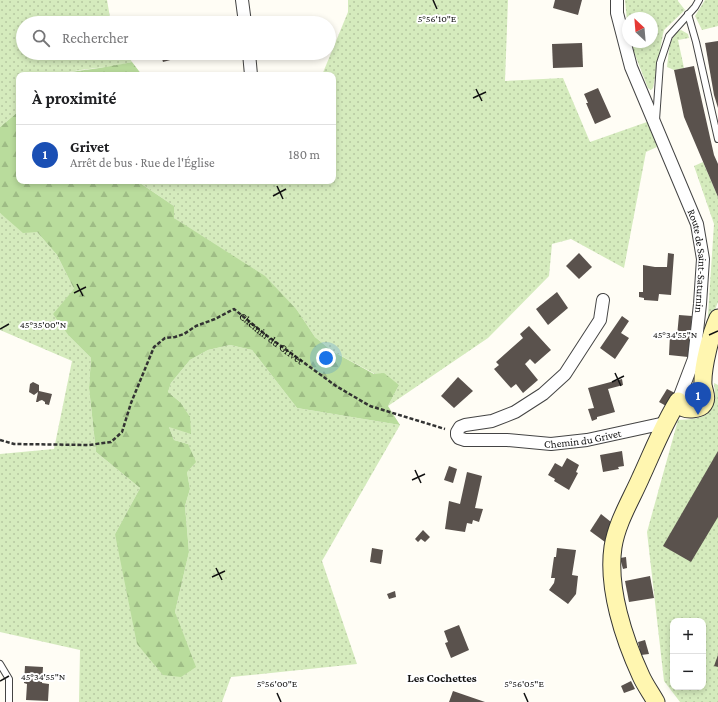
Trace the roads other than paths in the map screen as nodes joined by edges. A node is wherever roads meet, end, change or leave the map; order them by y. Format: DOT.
graph roads {
  1 [pos="242,0"];
  2 [pos="617,0"];
  3 [pos="699,0"];
  4 [pos="688,14"];
  5 [pos="244,16"];
  6 [pos="250,60"];
  7 [pos="252,72"];
  8 [pos="655,128"];
  9 [pos="718,139"];
  10 [pos="603,300"];
  11 [pos="718,318"];
  12 [pos="678,401"];
  13 [pos="665,423"];
  14 [pos="0,664"];
  15 [pos="9,702"];
  16 [pos="656,702"];
  1 -- 5 [label="street"];
  2 -- 8 [label="street, Route de Saint-Saturnin"];
  3 -- 4 [label="lane"];
  4 -- 8 [label="lane"];
  4 -- 9 [label="lane"];
  6 -- 7 [label="street"];
  8 -- 12 [label="street, Route de Saint-Saturnin"];
  10 -- 13 [label="street, Chemin du Grivet"];
  11 -- 12 [label="street"];
  12 -- 13 [label="street, Route de Saint-Saturnin"];
  13 -- 16 [label="street, Route de Saint-Saturnin"];
  14 -- 15 [label="lane"];
}
